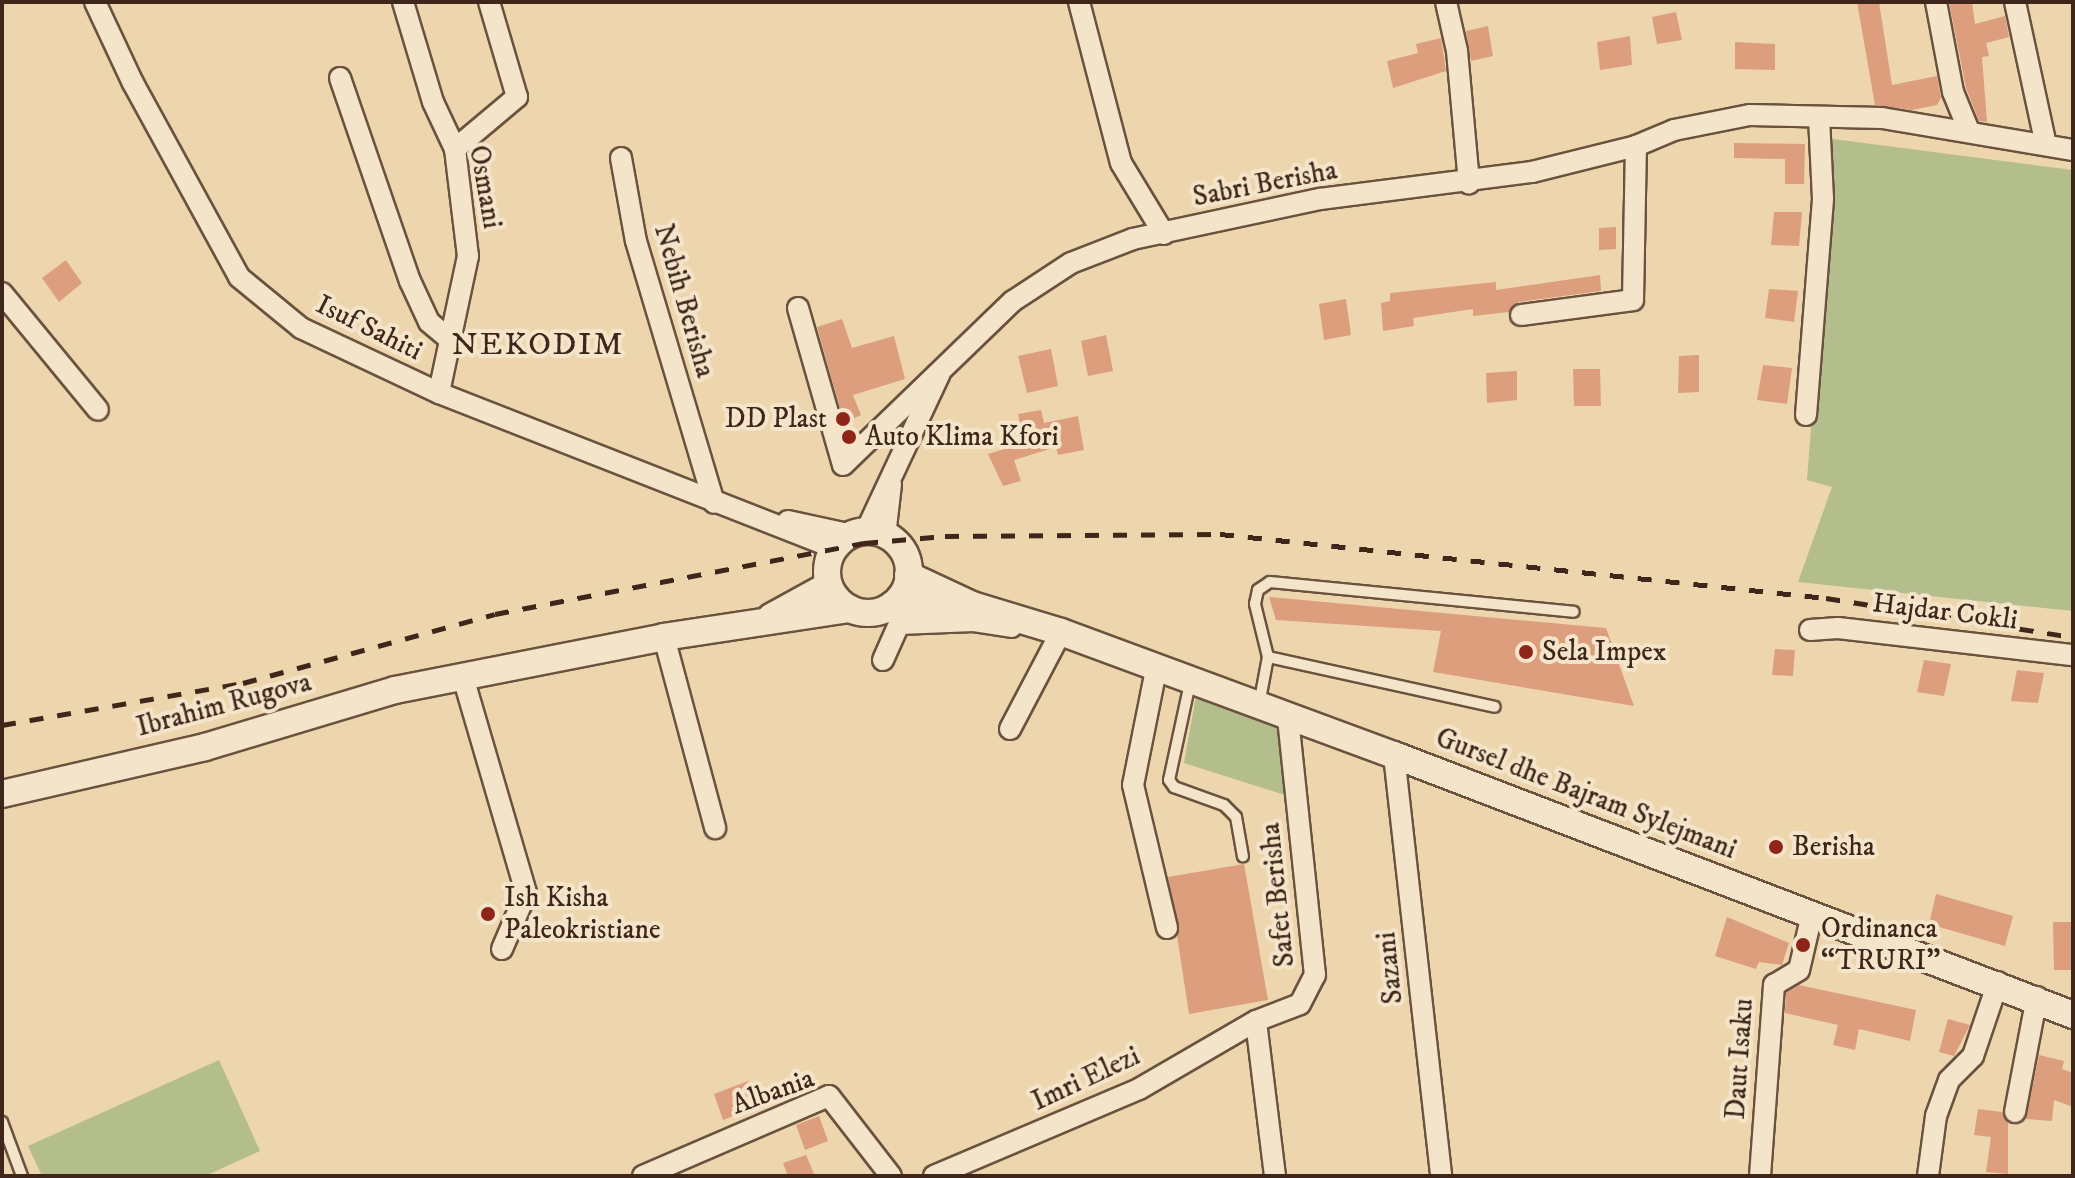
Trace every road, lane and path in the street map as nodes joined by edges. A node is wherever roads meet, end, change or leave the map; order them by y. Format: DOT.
graph roads {
  1 [pos="95,2"];
  2 [pos="403,2"];
  3 [pos="489,2"];
  4 [pos="1079,2"];
  5 [pos="1446,2"];
  6 [pos="1936,2"];
  7 [pos="2015,2"];
  8 [pos="340,78"];
  9 [pos="1819,117"];
  10 [pos="1969,131"];
  11 [pos="2046,145"];
  12 [pos="1636,146"];
  13 [pos="455,149"];
  14 [pos="2073,150"];
  15 [pos="621,158"];
  16 [pos="1469,183"];
  17 [pos="1164,234"];
  18 [pos="2,293"];
  19 [pos="798,308"];
  20 [pos="1521,315"];
  21 [pos="448,338"];
  22 [pos="943,366"];
  23 [pos="439,393"];
  24 [pos="98,410"];
  25 [pos="1806,415"];
  26 [pos="714,503"];
  27 [pos="859,538"];
  28 [pos="908,575"];
  29 [pos="829,585"];
  30 [pos="972,605"];
  31 [pos="850,609"];
  32 [pos="1574,612"];
  33 [pos="896,614"];
  34 [pos="765,621"];
  35 [pos="1810,630"];
  36 [pos="1059,635"];
  37 [pos="664,637"];
  38 [pos="2073,655"];
  39 [pos="1268,657"];
  40 [pos="883,660"];
  41 [pos="1156,670"];
  42 [pos="463,677"];
  43 [pos="1190,683"];
  44 [pos="1258,707"];
  45 [pos="1495,707"];
  46 [pos="1288,717"];
  47 [pos="1010,729"];
  48 [pos="1394,755"];
  49 [pos="2,794"];
  50 [pos="715,828"];
  51 [pos="1243,856"];
  52 [pos="1812,914"];
  53 [pos="1167,928"];
  54 [pos="502,949"];
  55 [pos="1998,982"];
  56 [pos="2037,997"];
  57 [pos="2073,1015"];
  58 [pos="1256,1021"];
  59 [pos="2015,1112"];
  60 [pos="2,1122"];
  61 [pos="22,1176"];
  62 [pos="643,1176"];
  63 [pos="891,1176"];
  64 [pos="934,1176"];
  65 [pos="1275,1176"];
  66 [pos="1441,1176"];
  67 [pos="1760,1176"];
  68 [pos="1928,1176"];
  1 -- 23 [label="street, Isuf Sahiti"];
  2 -- 13 [label="street, Osmani"];
  3 -- 13 [label="street"];
  4 -- 17 [label="street"];
  5 -- 16 [label="street"];
  6 -- 10 [label="street"];
  7 -- 11 [label="street"];
  8 -- 21 [label="street"];
  9 -- 10 [label="street, Sabri Berisha"];
  9 -- 12 [label="street, Sabri Berisha"];
  9 -- 25 [label="street"];
  10 -- 11 [label="street, Sabri Berisha"];
  11 -- 14 [label="street, Sabri Berisha"];
  12 -- 16 [label="street, Sabri Berisha"];
  12 -- 20 [label="street"];
  13 -- 21 [label="street, Osmani"];
  15 -- 26 [label="street, Nebih Berisha"];
  16 -- 17 [label="street, Sabri Berisha"];
  17 -- 22 [label="street, Sabri Berisha"];
  18 -- 24 [label="street"];
  19 -- 22 [label="street, Sabri Berisha"];
  21 -- 23 [label="street, Osmani"];
  22 -- 27 [label="street, Sabri Berisha"];
  23 -- 26 [label="street, Isuf Sahiti"];
  26 -- 27 [label="street, Isuf Sahiti"];
  27 -- 28 [label="street"];
  27 -- 29 [label="street"];
  28 -- 30 [label="street, Gursel dhe Bajram Sylejmani"];
  28 -- 33 [label="street"];
  29 -- 31 [label="street"];
  29 -- 34 [label="street, Ibrahim Rugova"];
  30 -- 33 [label="street, Gursel dhe Bajram Sylejmani"];
  30 -- 36 [label="street, Gursel dhe Bajram Sylejmani"];
  31 -- 33 [label="street"];
  31 -- 34 [label="street, Ibrahim Rugova"];
  32 -- 39 [label="lane"];
  33 -- 36 [label="street"];
  33 -- 40 [label="street"];
  34 -- 37 [label="street, Ibrahim Rugova"];
  35 -- 38 [label="street, Hajdar Cokli"];
  36 -- 41 [label="street, Gursel dhe Bajram Sylejmani"];
  36 -- 47 [label="street"];
  37 -- 42 [label="street, Ibrahim Rugova"];
  37 -- 50 [label="street"];
  39 -- 44 [label="lane"];
  39 -- 45 [label="lane"];
  41 -- 43 [label="street, Gursel dhe Bajram Sylejmani"];
  41 -- 53 [label="street"];
  42 -- 49 [label="street, Ibrahim Rugova"];
  42 -- 54 [label="street"];
  43 -- 44 [label="street, Gursel dhe Bajram Sylejmani"];
  43 -- 51 [label="lane"];
  44 -- 46 [label="street, Gursel dhe Bajram Sylejmani"];
  46 -- 48 [label="street, Gursel dhe Bajram Sylejmani"];
  46 -- 58 [label="street, Safet Berisha"];
  48 -- 52 [label="street, Gursel dhe Bajram Sylejmani"];
  48 -- 66 [label="street, Sazani"];
  52 -- 55 [label="street, Gursel dhe Bajram Sylejmani"];
  52 -- 67 [label="street, Daut Isaku"];
  55 -- 56 [label="street, Gursel dhe Bajram Sylejmani"];
  55 -- 68 [label="street"];
  56 -- 57 [label="street, Gursel dhe Bajram Sylejmani"];
  56 -- 59 [label="street"];
  58 -- 64 [label="street, Imri Elezi"];
  58 -- 65 [label="street"];
  60 -- 61 [label="lane"];
  62 -- 63 [label="street, Albania"];
}
